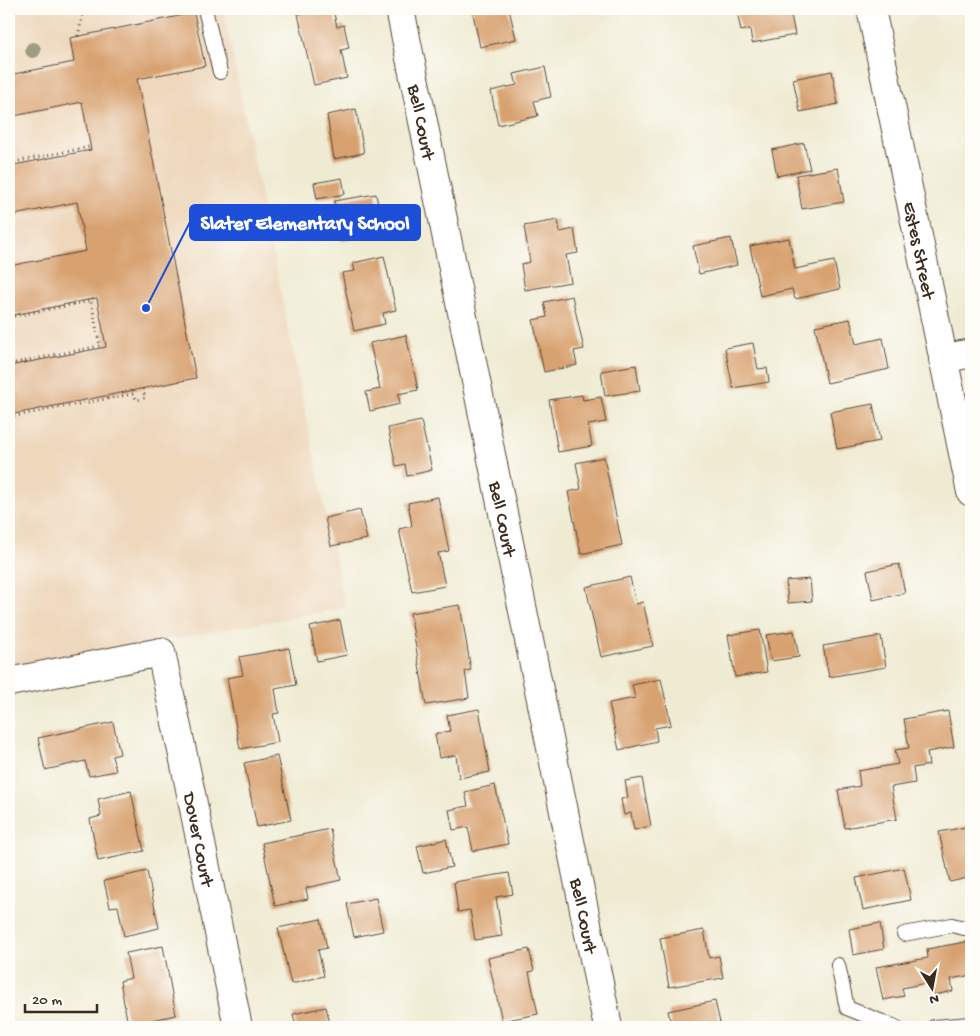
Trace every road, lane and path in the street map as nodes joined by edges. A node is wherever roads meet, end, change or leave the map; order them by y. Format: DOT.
graph roads {
  1 [pos="84,9"];
  2 [pos="205,9"];
  3 [pos="400,9"];
  4 [pos="871,9"];
  5 [pos="78,36"];
  6 [pos="220,72"];
  7 [pos="90,147"];
  8 [pos="9,163"];
  9 [pos="9,317"];
  10 [pos="971,353"];
  11 [pos="943,359"];
  12 [pos="9,364"];
  13 [pos="142,389"];
  14 [pos="9,418"];
  15 [pos="971,492"];
  16 [pos="9,682"];
  17 [pos="971,926"];
  18 [pos="904,934"];
  19 [pos="838,966"];
  20 [pos="971,1024"];
  21 [pos="238,1027"];
  22 [pos="608,1027"];
  23 [pos="895,1027"];
  24 [pos="934,1027"];
  1 -- 5 [label="path"];
  2 -- 6 [label="lane"];
  3 -- 22 [label="street, Bell Court"];
  4 -- 11 [label="street, Estes Street"];
  7 -- 8 [label="path"];
  9 -- 12 [label="path"];
  10 -- 11 [label="street"];
  11 -- 15 [label="street, Estes Street"];
  13 -- 14 [label="path"];
  16 -- 21 [label="street, Dover Court"];
  17 -- 18 [label="lane"];
  19 -- 23 [label="lane"];
  20 -- 24 [label="lane"];
}
